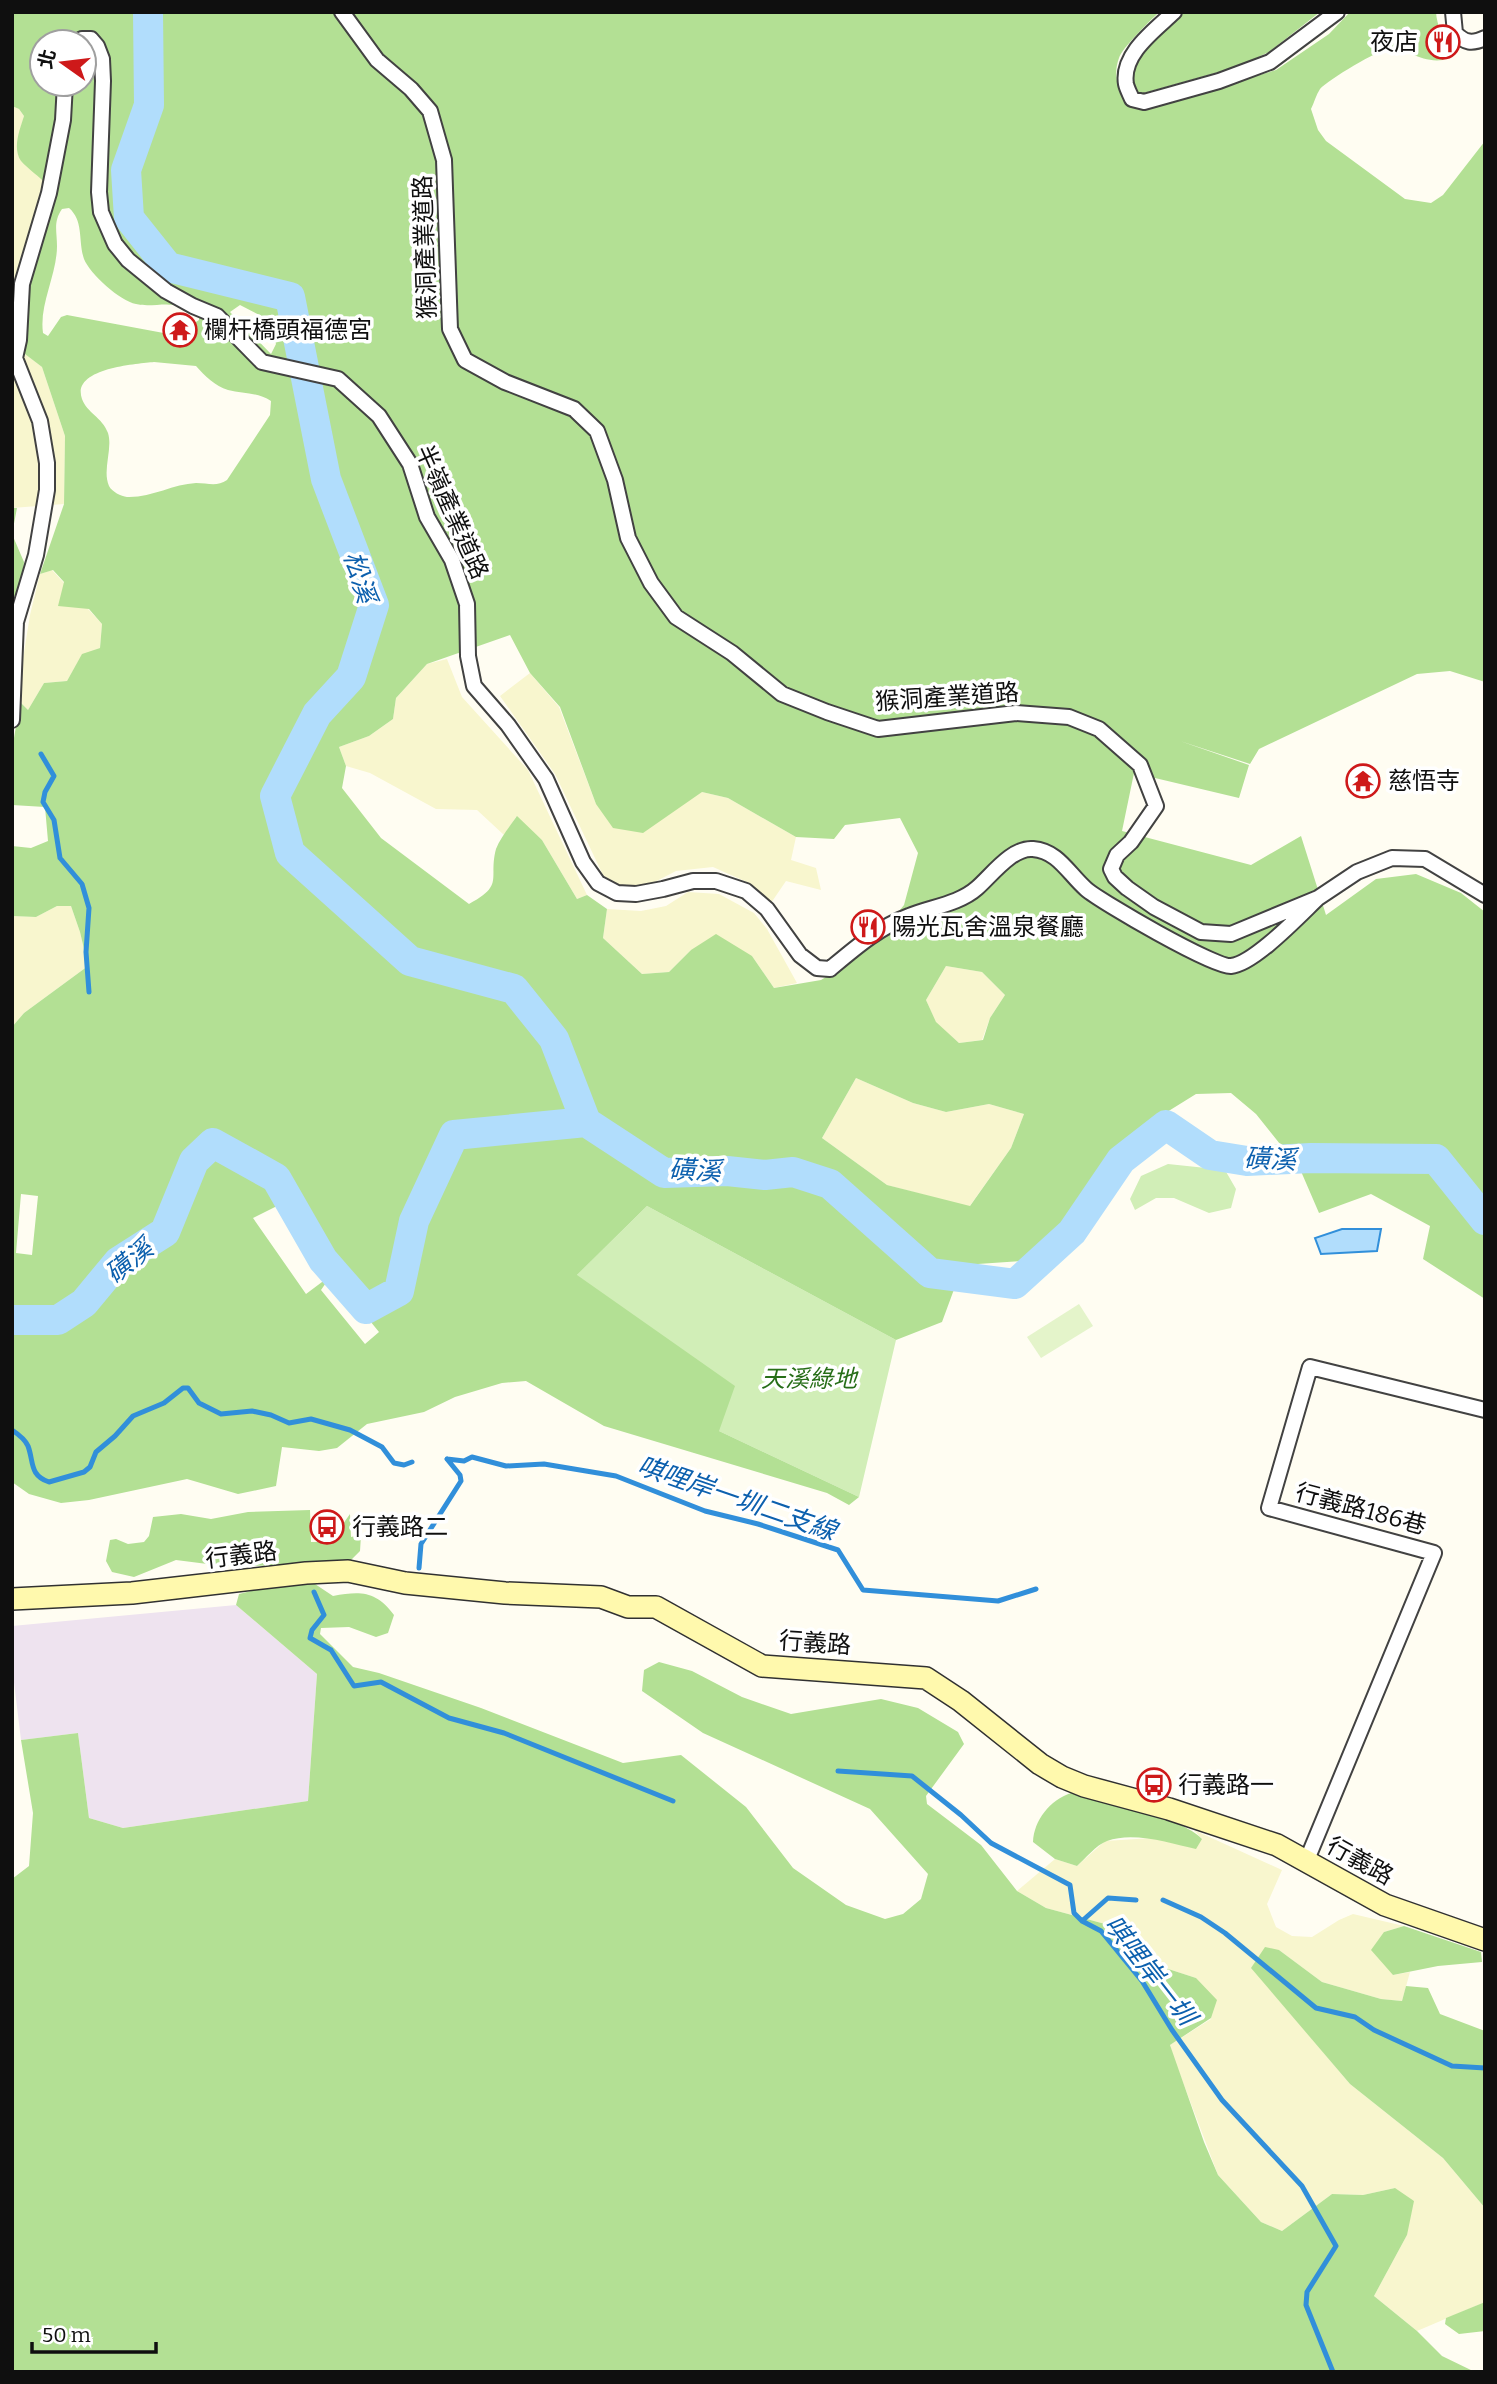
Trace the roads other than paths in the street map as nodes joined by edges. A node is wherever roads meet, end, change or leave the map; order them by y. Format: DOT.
graph roads {
  1 [pos="342,12"];
  2 [pos="1174,12"];
  3 [pos="1337,12"];
  4 [pos="1453,12"];
  5 [pos="1485,38"];
  6 [pos="98,49"];
  7 [pos="64,98"];
  8 [pos="13,718"];
  9 [pos="1485,895"];
  10 [pos="1318,898"];
  11 [pos="1485,1410"];
  12 [pos="12,1599"];
  13 [pos="1306,1862"];
  14 [pos="1485,1940"];
  1 -- 10 [label="street, 猴洞產業道路"];
  2 -- 3 [label="street"];
  4 -- 5 [label="street"];
  6 -- 10 [label="street, 半嶺產業道路"];
  7 -- 8 [label="street"];
  9 -- 10 [label="street, 猴洞產業道路"];
  11 -- 13 [label="street, 行義路186巷"];
  12 -- 13 [label="street, 行義路"];
  13 -- 14 [label="street, 行義路"];
}
